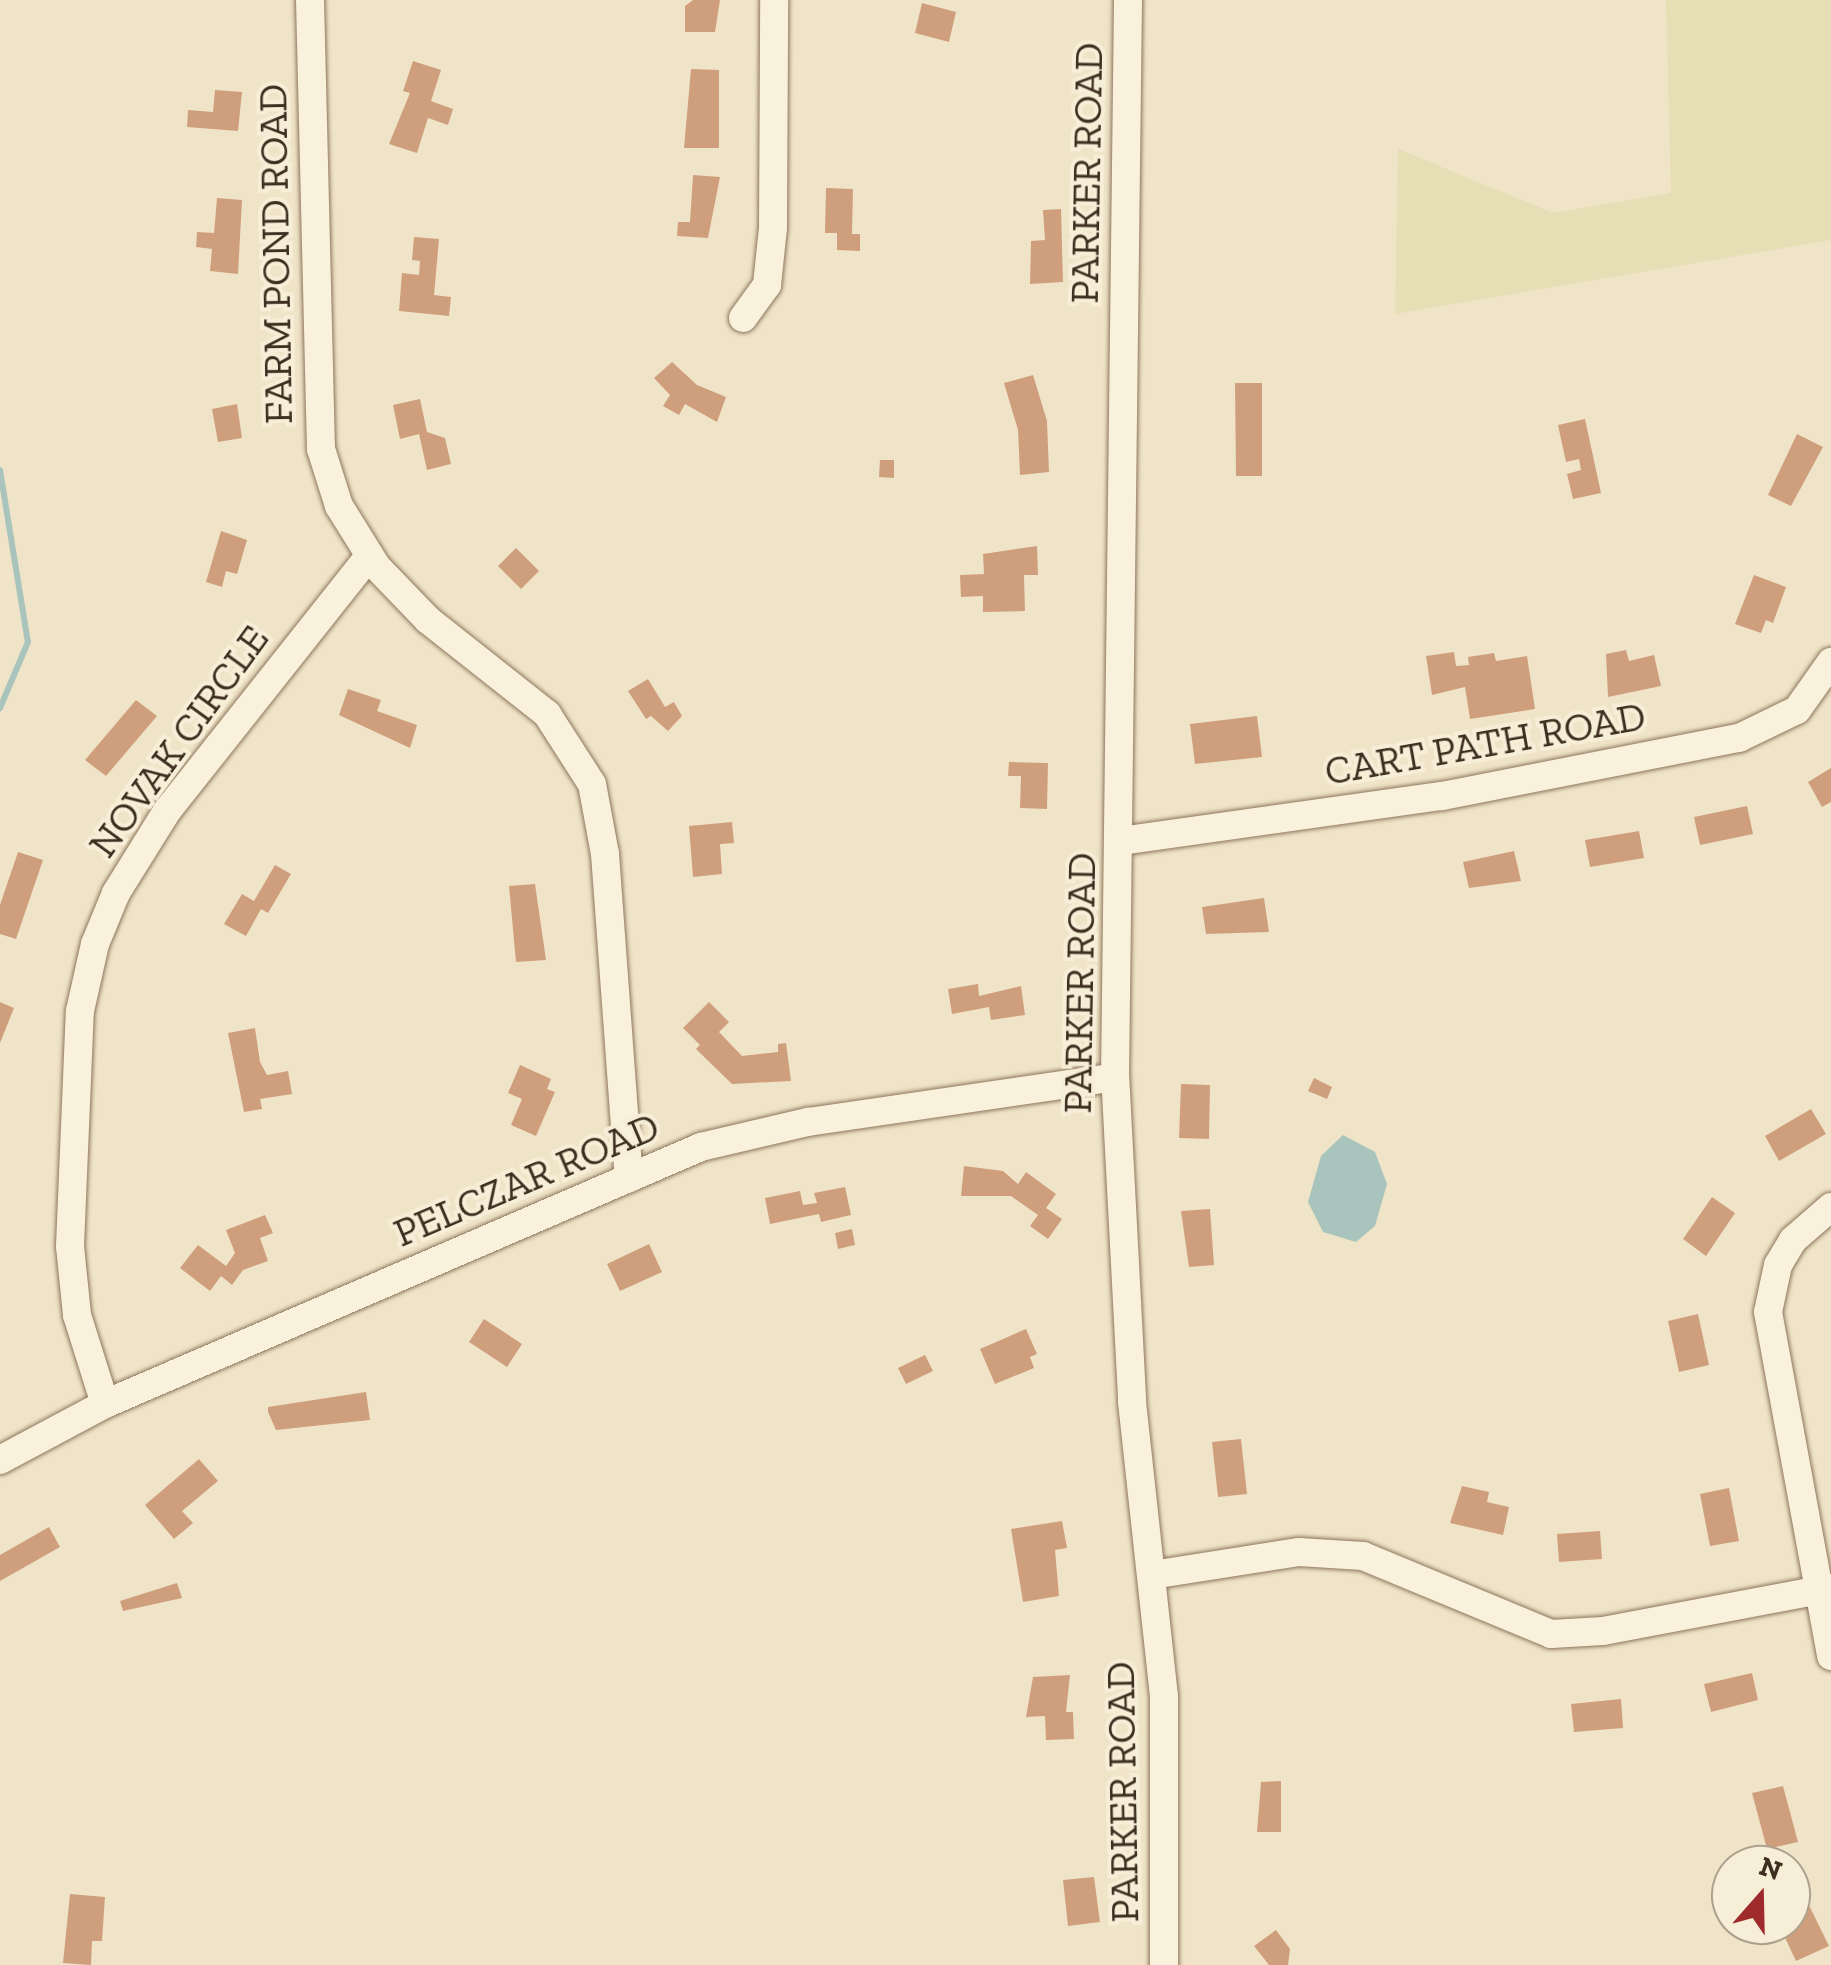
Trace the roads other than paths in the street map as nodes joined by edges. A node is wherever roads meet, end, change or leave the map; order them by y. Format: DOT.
graph roads {
  1 [pos="310,0"];
  2 [pos="774,0"];
  3 [pos="1128,0"];
  4 [pos="742,318"];
  5 [pos="369,556"];
  6 [pos="1831,662"];
  7 [pos="1121,841"];
  8 [pos="1116,1077"];
  9 [pos="629,1178"];
  10 [pos="1831,1207"];
  11 [pos="105,1404"];
  12 [pos="0,1460"];
  13 [pos="1152,1575"];
  14 [pos="1826,1589"];
  15 [pos="1831,1656"];
  16 [pos="1164,1965"];
  1 -- 5 [label="street, FARM POND ROAD"];
  2 -- 4 [label="street"];
  3 -- 7 [label="street, PARKER ROAD"];
  5 -- 9 [label="street, FARM POND ROAD"];
  5 -- 11 [label="street, NOVAK CIRCLE"];
  6 -- 7 [label="street, CART PATH ROAD"];
  7 -- 8 [label="street, PARKER ROAD"];
  8 -- 9 [label="street, PELCZAR ROAD"];
  8 -- 13 [label="street, PARKER ROAD"];
  9 -- 11 [label="street, PELCZAR ROAD"];
  10 -- 14 [label="street"];
  11 -- 12 [label="street, PELCZAR ROAD"];
  13 -- 14 [label="street"];
  13 -- 16 [label="street, PARKER ROAD"];
  14 -- 15 [label="street"];
}
